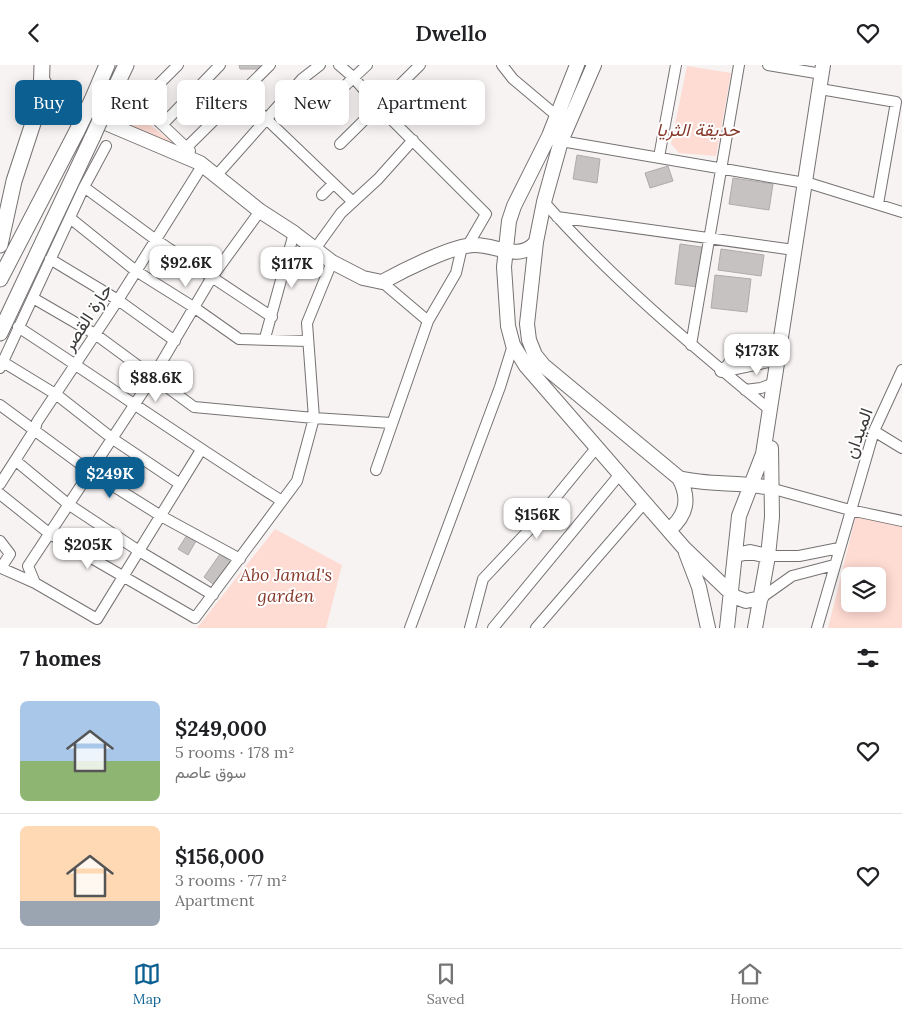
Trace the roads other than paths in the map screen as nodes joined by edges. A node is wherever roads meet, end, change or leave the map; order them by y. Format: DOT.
graph roads {
  1 [pos="107,65"];
  2 [pos="126,65"];
  3 [pos="178,65"];
  4 [pos="220,65"];
  5 [pos="270,65"];
  6 [pos="320,65"];
  7 [pos="339,65"];
  8 [pos="367,65"];
  9 [pos="420,65"];
  10 [pos="502,65"];
  11 [pos="577,65"];
  12 [pos="594,65"];
  13 [pos="676,65"];
  14 [pos="739,65"];
  15 [pos="768,65"];
  16 [pos="825,68"];
  17 [pos="41,69"];
  18 [pos="354,77"];
  19 [pos="119,80"];
  20 [pos="163,80"];
  21 [pos="405,80"];
  22 [pos="349,82"];
  23 [pos="359,83"];
  24 [pos="826,90"];
  25 [pos="899,99"];
  26 [pos="557,116"];
  27 [pos="267,120"];
  28 [pos="167,121"];
  29 [pos="98,125"];
  30 [pos="165,125"];
  31 [pos="360,125"];
  32 [pos="398,125"];
  33 [pos="413,139"];
  34 [pos="561,141"];
  35 [pos="340,144"];
  36 [pos="106,146"];
  37 [pos="187,147"];
  38 [pos="659,157"];
  39 [pos="201,165"];
  40 [pos="722,167"];
  41 [pos="216,176"];
  42 [pos="808,183"];
  43 [pos="333,184"];
  44 [pos="84,187"];
  45 [pos="322,195"];
  46 [pos="353,202"];
  47 [pos="544,202"];
  48 [pos="878,204"];
  49 [pos="260,211"];
  50 [pos="902,212"];
  51 [pos="557,217"];
  52 [pos="70,218"];
  53 [pos="294,233"];
  54 [pos="711,237"];
  55 [pos="156,240"];
  56 [pos="536,242"];
  57 [pos="0,245"];
  58 [pos="465,246"];
  59 [pos="315,249"];
  60 [pos="505,249"];
  61 [pos="794,250"];
  62 [pos="50,259"];
  63 [pos="332,262"];
  64 [pos="136,271"];
  65 [pos="212,277"];
  66 [pos="0,279"];
  67 [pos="382,282"];
  68 [pos="32,298"];
  69 [pos="118,300"];
  70 [pos="195,308"];
  71 [pos="272,317"];
  72 [pos="428,321"];
  73 [pos="18,327"];
  74 [pos="0,333"];
  75 [pos="95,333"];
  76 [pos="265,338"];
  77 [pos="175,341"];
  78 [pos="308,341"];
  79 [pos="513,345"];
  80 [pos="691,345"];
  81 [pos="778,353"];
  82 [pos="76,364"];
  83 [pos="1,365"];
  84 [pos="724,370"];
  85 [pos="902,370"];
  86 [pos="154,375"];
  87 [pos="774,383"];
  88 [pos="745,390"];
  89 [pos="57,395"];
  90 [pos="136,404"];
  91 [pos="0,405"];
  92 [pos="770,410"];
  93 [pos="314,418"];
  94 [pos="391,423"];
  95 [pos="35,429"];
  96 [pos="874,431"];
  97 [pos="112,439"];
  98 [pos="597,447"];
  99 [pos="902,448"];
  100 [pos="201,450"];
  101 [pos="16,461"];
  102 [pos="376,470"];
  103 [pos="91,472"];
  104 [pos="620,473"];
  105 [pos="679,478"];
  106 [pos="0,484"];
  107 [pos="180,484"];
  108 [pos="751,484"];
  109 [pos="770,488"];
  110 [pos="0,494"];
  111 [pos="282,501"];
  112 [pos="645,502"];
  113 [pos="68,504"];
  114 [pos="850,510"];
  115 [pos="160,516"];
  116 [pos="902,521"];
  117 [pos="669,530"];
  118 [pos="50,534"];
  119 [pos="0,541"];
  120 [pos="684,548"];
  121 [pos="839,548"];
  122 [pos="139,551"];
  123 [pos="735,555"];
  124 [pos="768,556"];
  125 [pos="240,559"];
  126 [pos="834,565"];
  127 [pos="123,577"];
  128 [pos="35,583"];
  129 [pos="731,594"];
  130 [pos="213,595"];
  131 [pos="761,598"];
  132 [pos="410,628"];
  133 [pos="470,628"];
  134 [pos="493,628"];
  135 [pos="536,628"];
  136 [pos="708,628"];
  137 [pos="727,628"];
  138 [pos="755,628"];
  139 [pos="817,628"];
  1 -- 66 [label="highway, bridge"];
  2 -- 19 [label="highway"];
  3 -- 20 [label="street"];
  4 -- 28 [label="street"];
  5 -- 37 [label="street"];
  6 -- 27 [label="street"];
  7 -- 18 [label="street"];
  8 -- 18 [label="street"];
  9 -- 21 [label="street"];
  10 -- 26 [label="street"];
  11 -- 26 [label="main road"];
  12 -- 34 [label="main road"];
  13 -- 38 [label="street"];
  14 -- 40 [label="street"];
  15 -- 16 [label="street"];
  16 -- 24 [label="main road"];
  16 -- 42 [label="main road"];
  17 -- 39 [label="main road"];
  17 -- 57 [label="highway"];
  18 -- 22 [label="street"];
  18 -- 23 [label="street"];
  24 -- 25 [label="street"];
  24 -- 42 [label="main road"];
  25 -- 48 [label="street"];
  26 -- 60 [label="main road"];
  27 -- 41 [label="street"];
  27 -- 43 [label="street"];
  29 -- 74 [label="highway, bridge"];
  30 -- 37 [label="street"];
  31 -- 35 [label="street"];
  32 -- 33 [label="street"];
  33 -- 46 [label="street"];
  33 -- 58 [label="street"];
  34 -- 38 [label="street"];
  34 -- 47 [label="main road"];
  36 -- 44 [label="street"];
  37 -- 39 [label="street"];
  38 -- 40 [label="street"];
  39 -- 41 [label="main road"];
  39 -- 55 [label="street, حارة القصر"];
  40 -- 42 [label="street"];
  40 -- 54 [label="street"];
  41 -- 49 [label="main road"];
  42 -- 48 [label="street"];
  42 -- 61 [label="main road"];
  42 -- 109 [label="main road"];
  43 -- 45 [label="street"];
  43 -- 46 [label="street"];
  44 -- 52 [label="street"];
  44 -- 55 [label="street"];
  46 -- 59 [label="street"];
  47 -- 51 [label="street"];
  47 -- 56 [label="main road"];
  48 -- 50 [label="street"];
  49 -- 53 [label="main road"];
  49 -- 65 [label="street"];
  51 -- 54 [label="street"];
  51 -- 80 [label="street"];
  52 -- 62 [label="street"];
  52 -- 64 [label="street"];
  53 -- 59 [label="main road"];
  53 -- 71 [label="street"];
  54 -- 61 [label="street"];
  54 -- 80 [label="street"];
  55 -- 64 [label="street, حارة القصر"];
  55 -- 65 [label="street"];
  56 -- 60 [label="main road"];
  56 -- 105 [label="main road"];
  58 -- 60 [label="main road"];
  58 -- 67 [label="main road"];
  58 -- 72 [label="street"];
  59 -- 63 [label="main road"];
  60 -- 79 [label="main road"];
  61 -- 81 [label="main road"];
  62 -- 68 [label="street"];
  62 -- 69 [label="street"];
  63 -- 67 [label="main road"];
  63 -- 78 [label="street"];
  64 -- 69 [label="street, حارة القصر"];
  64 -- 70 [label="street"];
  65 -- 70 [label="street"];
  65 -- 71 [label="street"];
  67 -- 72 [label="street"];
  68 -- 73 [label="street"];
  68 -- 75 [label="street"];
  69 -- 75 [label="street, حارة القصر"];
  69 -- 77 [label="street"];
  70 -- 76 [label="street"];
  70 -- 77 [label="street"];
  71 -- 76 [label="street"];
  72 -- 94 [label="street"];
  73 -- 82 [label="street"];
  73 -- 83 [label="street"];
  75 -- 82 [label="street, حارة القصر"];
  75 -- 86 [label="street"];
  76 -- 78 [label="street"];
  77 -- 86 [label="street"];
  78 -- 93 [label="street"];
  79 -- 98 [label="main road"];
  79 -- 132 [label="street"];
  80 -- 84 [label="street"];
  81 -- 84 [label="main road"];
  81 -- 87 [label="main road"];
  82 -- 89 [label="street, حارة القصر"];
  82 -- 90 [label="street"];
  83 -- 89 [label="street"];
  84 -- 88 [label="street"];
  85 -- 96 [label="street, الميدان"];
  86 -- 90 [label="street"];
  86 -- 93 [label="street"];
  87 -- 88 [label="street"];
  87 -- 92 [label="main road"];
  88 -- 92 [label="street"];
  89 -- 95 [label="street, حارة القصر"];
  89 -- 97 [label="street"];
  90 -- 97 [label="street"];
  90 -- 100 [label="street"];
  91 -- 95 [label="street"];
  92 -- 108 [label="main road"];
  93 -- 94 [label="street"];
  93 -- 111 [label="street"];
  94 -- 102 [label="street"];
  95 -- 101 [label="street, حارة القصر"];
  95 -- 103 [label="street"];
  96 -- 99 [label="street"];
  96 -- 114 [label="street, الميدان"];
  97 -- 103 [label="street"];
  97 -- 107 [label="street"];
  98 -- 104 [label="main road"];
  98 -- 133 [label="street"];
  100 -- 107 [label="street"];
  100 -- 111 [label="street"];
  101 -- 106 [label="street, حارة القصر"];
  101 -- 113 [label="street"];
  103 -- 113 [label="street"];
  103 -- 115 [label="street"];
  104 -- 112 [label="main road"];
  104 -- 134 [label="street"];
  105 -- 108 [label="main road"];
  105 -- 117 [label="main road"];
  107 -- 115 [label="street"];
  108 -- 109 [label="main road"];
  108 -- 123 [label="main road"];
  109 -- 114 [label="street"];
  109 -- 124 [label="main road"];
  110 -- 118 [label="street"];
  111 -- 125 [label="street"];
  112 -- 117 [label="main road"];
  112 -- 135 [label="street"];
  113 -- 118 [label="street"];
  113 -- 122 [label="street"];
  114 -- 116 [label="street"];
  114 -- 121 [label="street, الميدان"];
  115 -- 122 [label="street"];
  115 -- 125 [label="street"];
  117 -- 120 [label="main road"];
  118 -- 127 [label="street"];
  118 -- 128 [label="street"];
  119 -- 128 [label="street"];
  120 -- 129 [label="main road"];
  120 -- 136 [label="main road"];
  121 -- 124 [label="street"];
  121 -- 126 [label="street, الميدان"];
  122 -- 127 [label="street"];
  122 -- 130 [label="street"];
  123 -- 124 [label="main road"];
  123 -- 129 [label="main road"];
  124 -- 131 [label="main road"];
  125 -- 130 [label="street"];
  126 -- 131 [label="street"];
  126 -- 139 [label="street, الميدان"];
  127 -- 128 [label="street"];
  127 -- 130 [label="street"];
  129 -- 131 [label="main road"];
  129 -- 137 [label="main road"];
  131 -- 138 [label="main road"];
}
